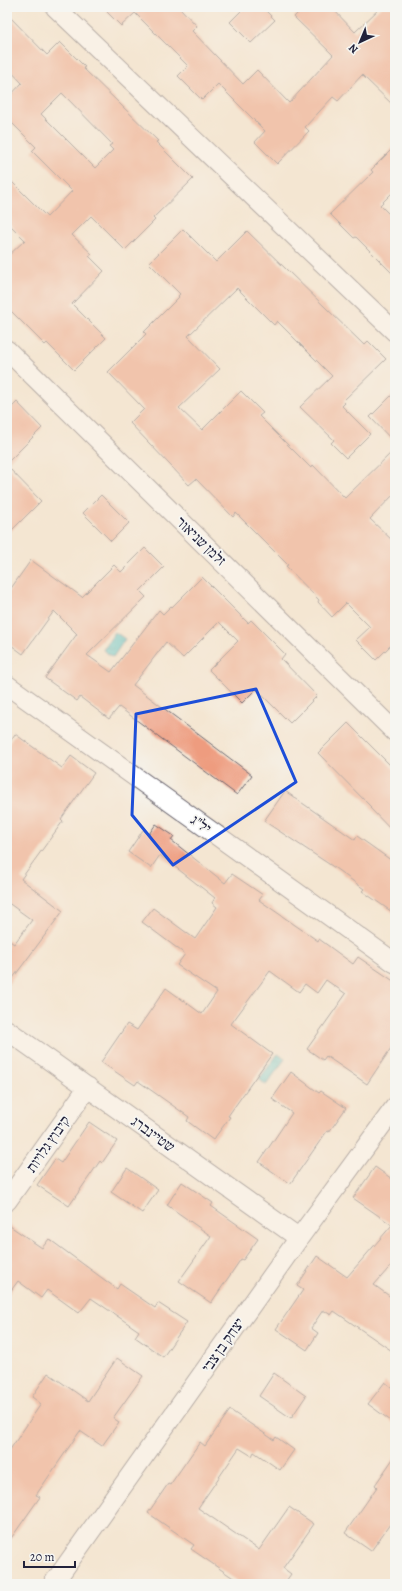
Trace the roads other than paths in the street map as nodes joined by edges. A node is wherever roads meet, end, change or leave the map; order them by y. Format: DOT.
graph roads {
  1 [pos="55,7"];
  2 [pos="395,332"];
  3 [pos="7,350"];
  4 [pos="7,685"];
  5 [pos="395,732"];
  6 [pos="395,963"];
  7 [pos="7,1030"];
  8 [pos="88,1087"];
  9 [pos="395,1107"];
  10 [pos="7,1201"];
  11 [pos="299,1238"];
  12 [pos="54,1584"];
  1 -- 2 [label="street"];
  3 -- 5 [label="street, זלמן שניאור"];
  4 -- 6 [label="street, יל\"ג"];
  7 -- 8 [label="street, שטיינברג"];
  8 -- 10 [label="street, קיבוץ גלויות"];
  8 -- 11 [label="street, שטיינברג"];
  9 -- 11 [label="street, יצחק בן צבי"];
  11 -- 12 [label="street, יצחק בן צבי"];
}
